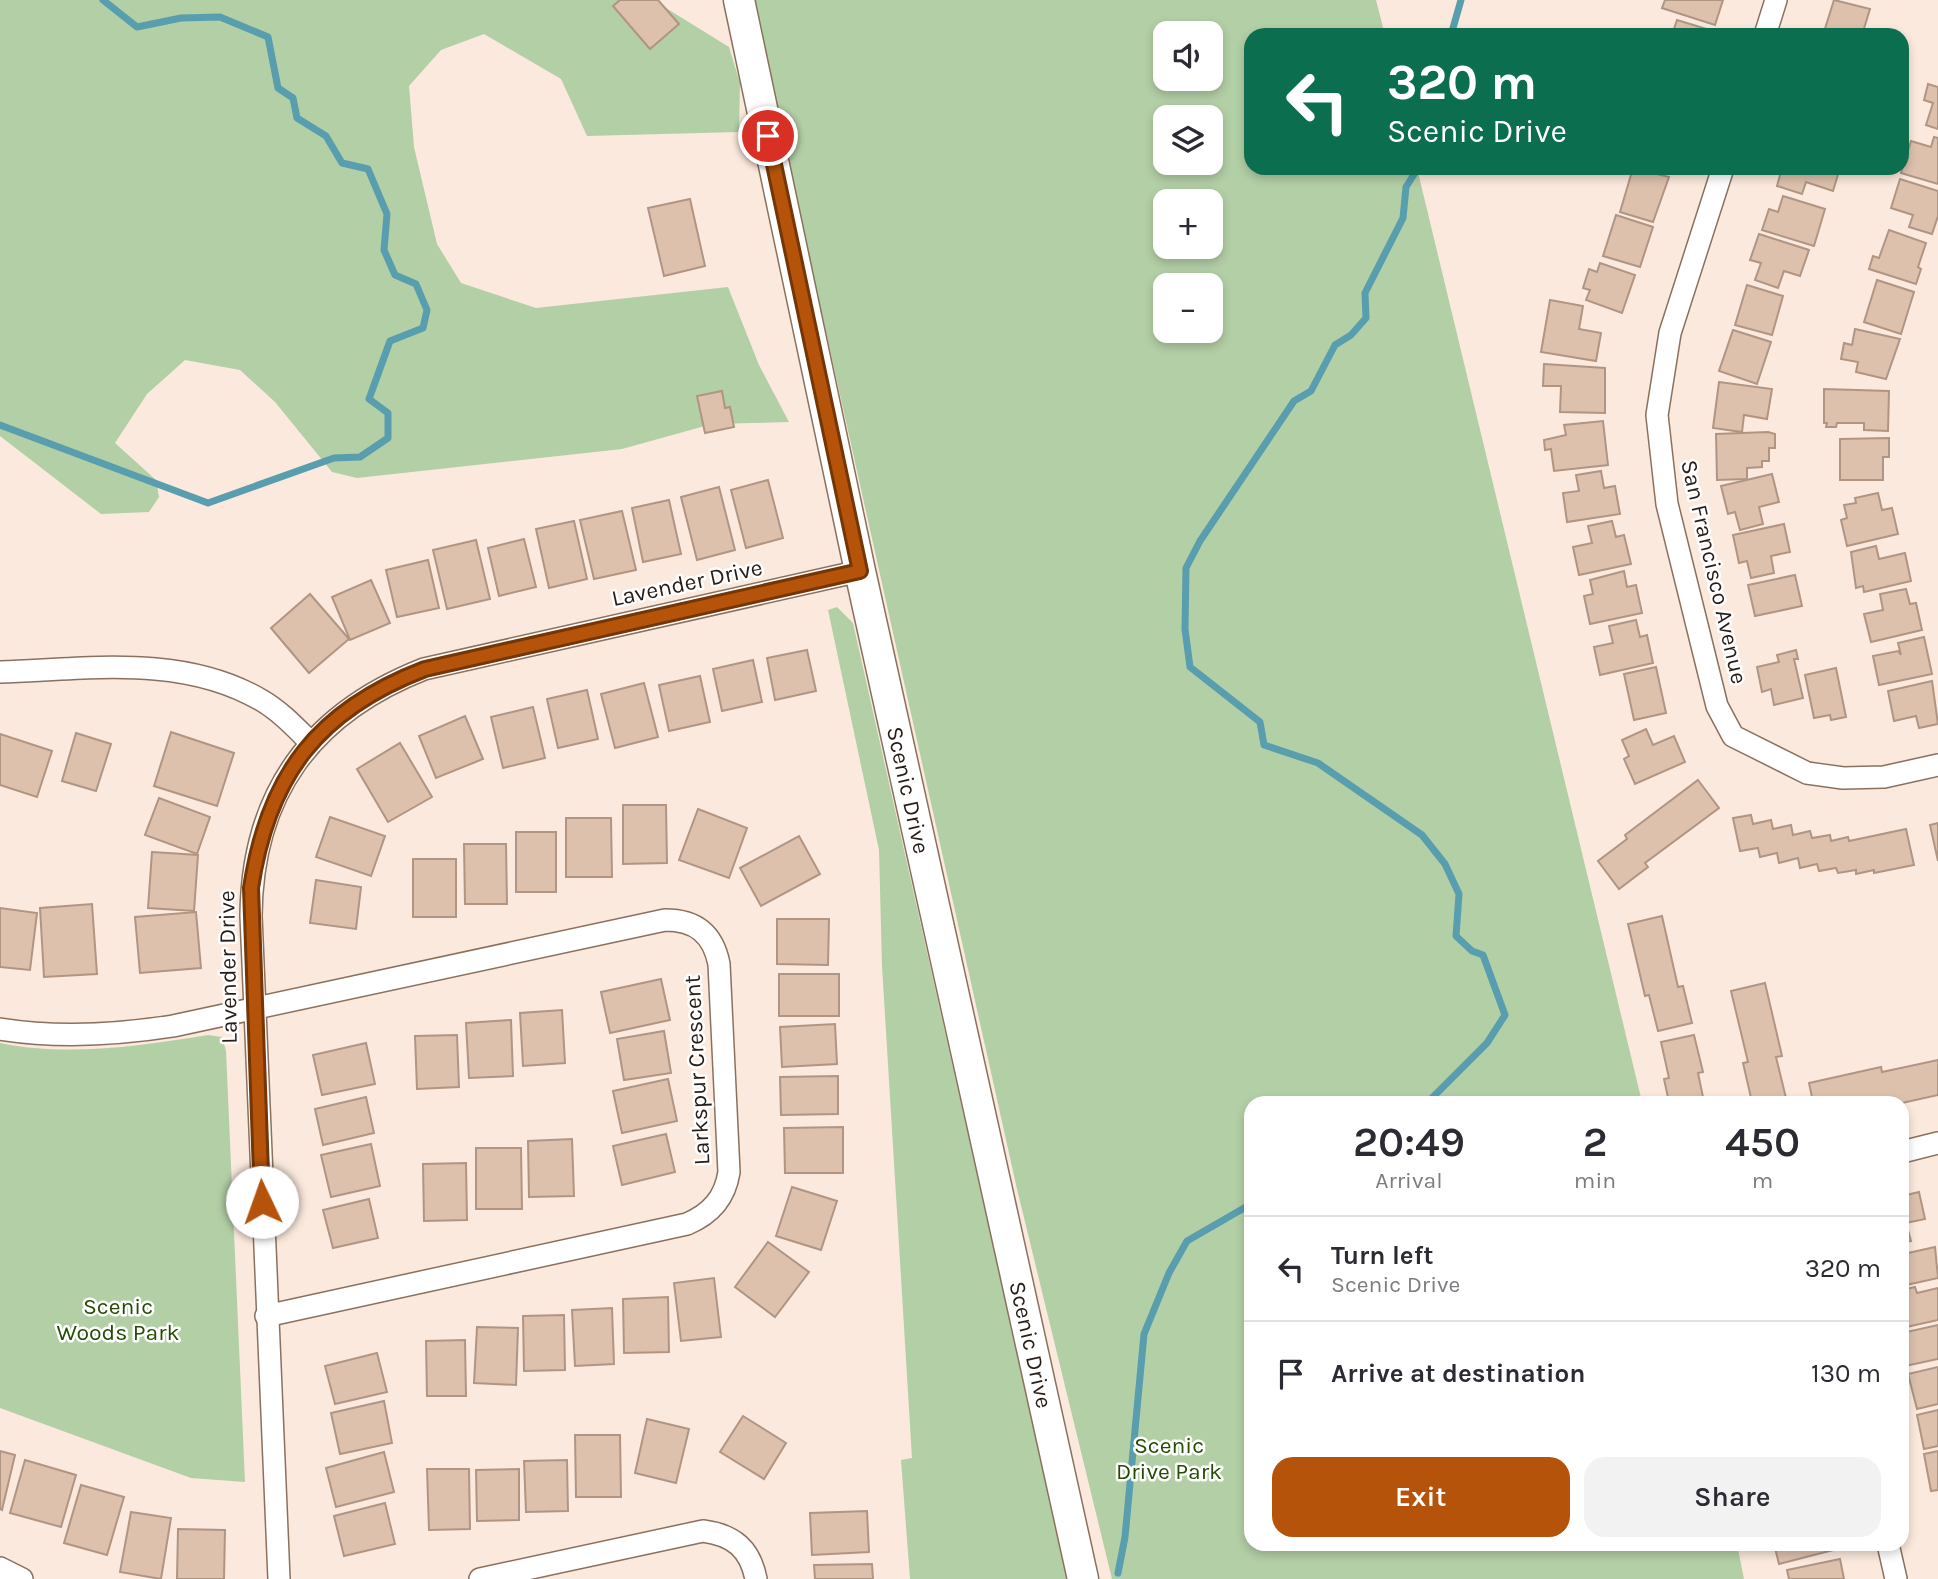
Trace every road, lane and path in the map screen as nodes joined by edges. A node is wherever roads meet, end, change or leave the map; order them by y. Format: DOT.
graph roads {
  1 [pos="739,0"];
  2 [pos="1776,0"];
  3 [pos="1767,28"];
  4 [pos="1721,175"];
  5 [pos="860,571"];
  6 [pos="0,672"];
  7 [pos="310,742"];
  8 [pos="1938,765"];
  9 [pos="254,1009"];
  10 [pos="0,1029"];
  11 [pos="1938,1143"];
  12 [pos="1909,1151"];
  13 [pos="267,1315"];
  14 [pos="1890,1551"];
  15 [pos="0,1568"];
  16 [pos="22,1579"];
  17 [pos="279,1579"];
  18 [pos="480,1579"];
  19 [pos="756,1579"];
  20 [pos="1083,1579"];
  21 [pos="1896,1579"];
  1 -- 5 [label="street, Scenic Drive"];
  2 -- 3 [label="street"];
  4 -- 8 [label="street, San Francisco Avenue"];
  5 -- 7 [label="street, Lavender Drive"];
  5 -- 20 [label="street, Scenic Drive"];
  6 -- 7 [label="street"];
  7 -- 9 [label="street, Lavender Drive"];
  9 -- 10 [label="street, Larkspur Crescent"];
  9 -- 13 [label="street, Lavender Drive"];
  9 -- 13 [label="street, Larkspur Crescent"];
  11 -- 12 [label="street"];
  13 -- 17 [label="street, Lavender Drive"];
  14 -- 21 [label="street"];
  15 -- 16 [label="street"];
  18 -- 19 [label="street"];
}
